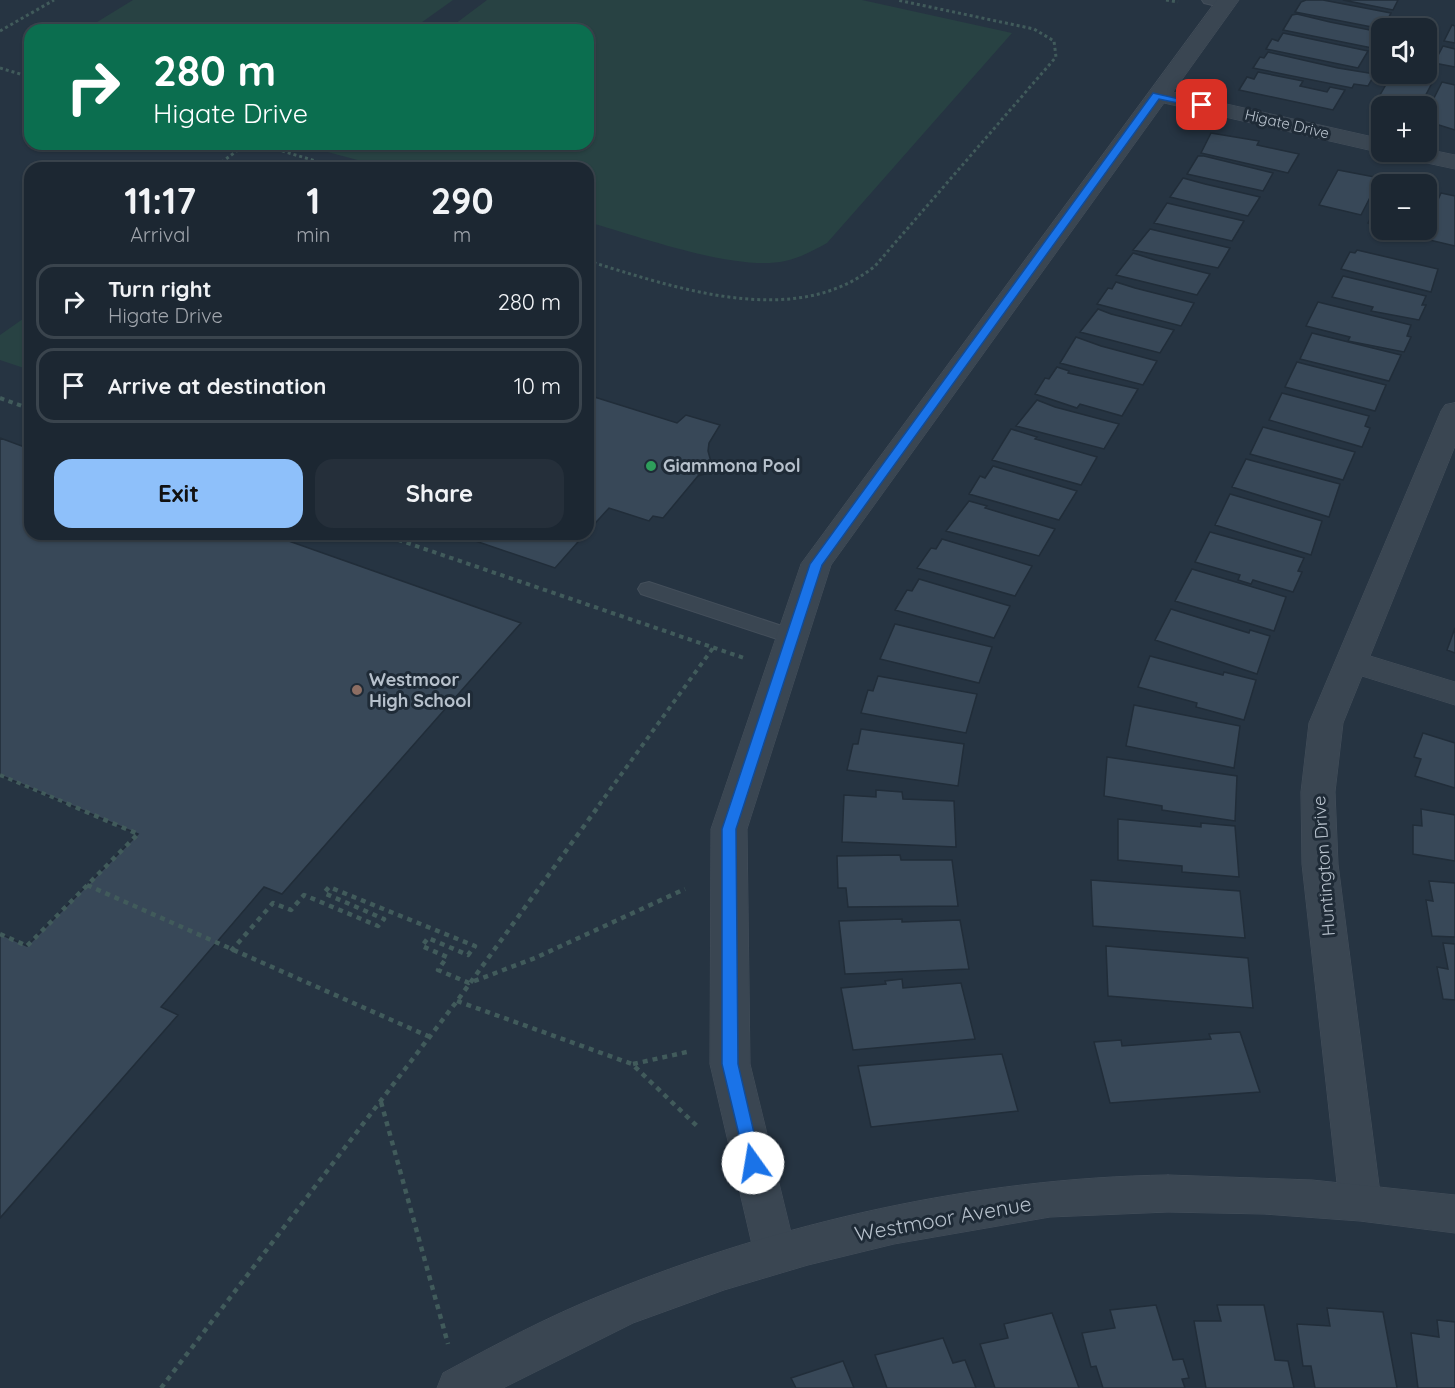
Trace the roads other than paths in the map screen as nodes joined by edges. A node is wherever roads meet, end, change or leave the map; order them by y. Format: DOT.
graph roads {
  1 [pos="1221,1"];
  2 [pos="1157,95"];
  3 [pos="1371,144"];
  4 [pos="1437,158"];
  5 [pos="1455,162"];
  6 [pos="1455,411"];
  7 [pos="649,589"];
  8 [pos="792,637"];
  9 [pos="1352,662"];
  10 [pos="1455,694"];
  11 [pos="1360,1201"];
  12 [pos="1455,1214"];
  13 [pos="775,1253"];
  14 [pos="459,1388"];
  1 -- 2 [label="street"];
  2 -- 3 [label="street, Higate Drive"];
  2 -- 8 [label="street"];
  4 -- 5 [label="street"];
  6 -- 9 [label="street, Huntington Drive"];
  7 -- 8 [label="lane"];
  8 -- 13 [label="street"];
  9 -- 10 [label="street"];
  9 -- 11 [label="street, Huntington Drive"];
  11 -- 12 [label="street, Westmoor Avenue"];
  11 -- 13 [label="street, Westmoor Avenue"];
  13 -- 14 [label="street, Westmoor Avenue"];
}
